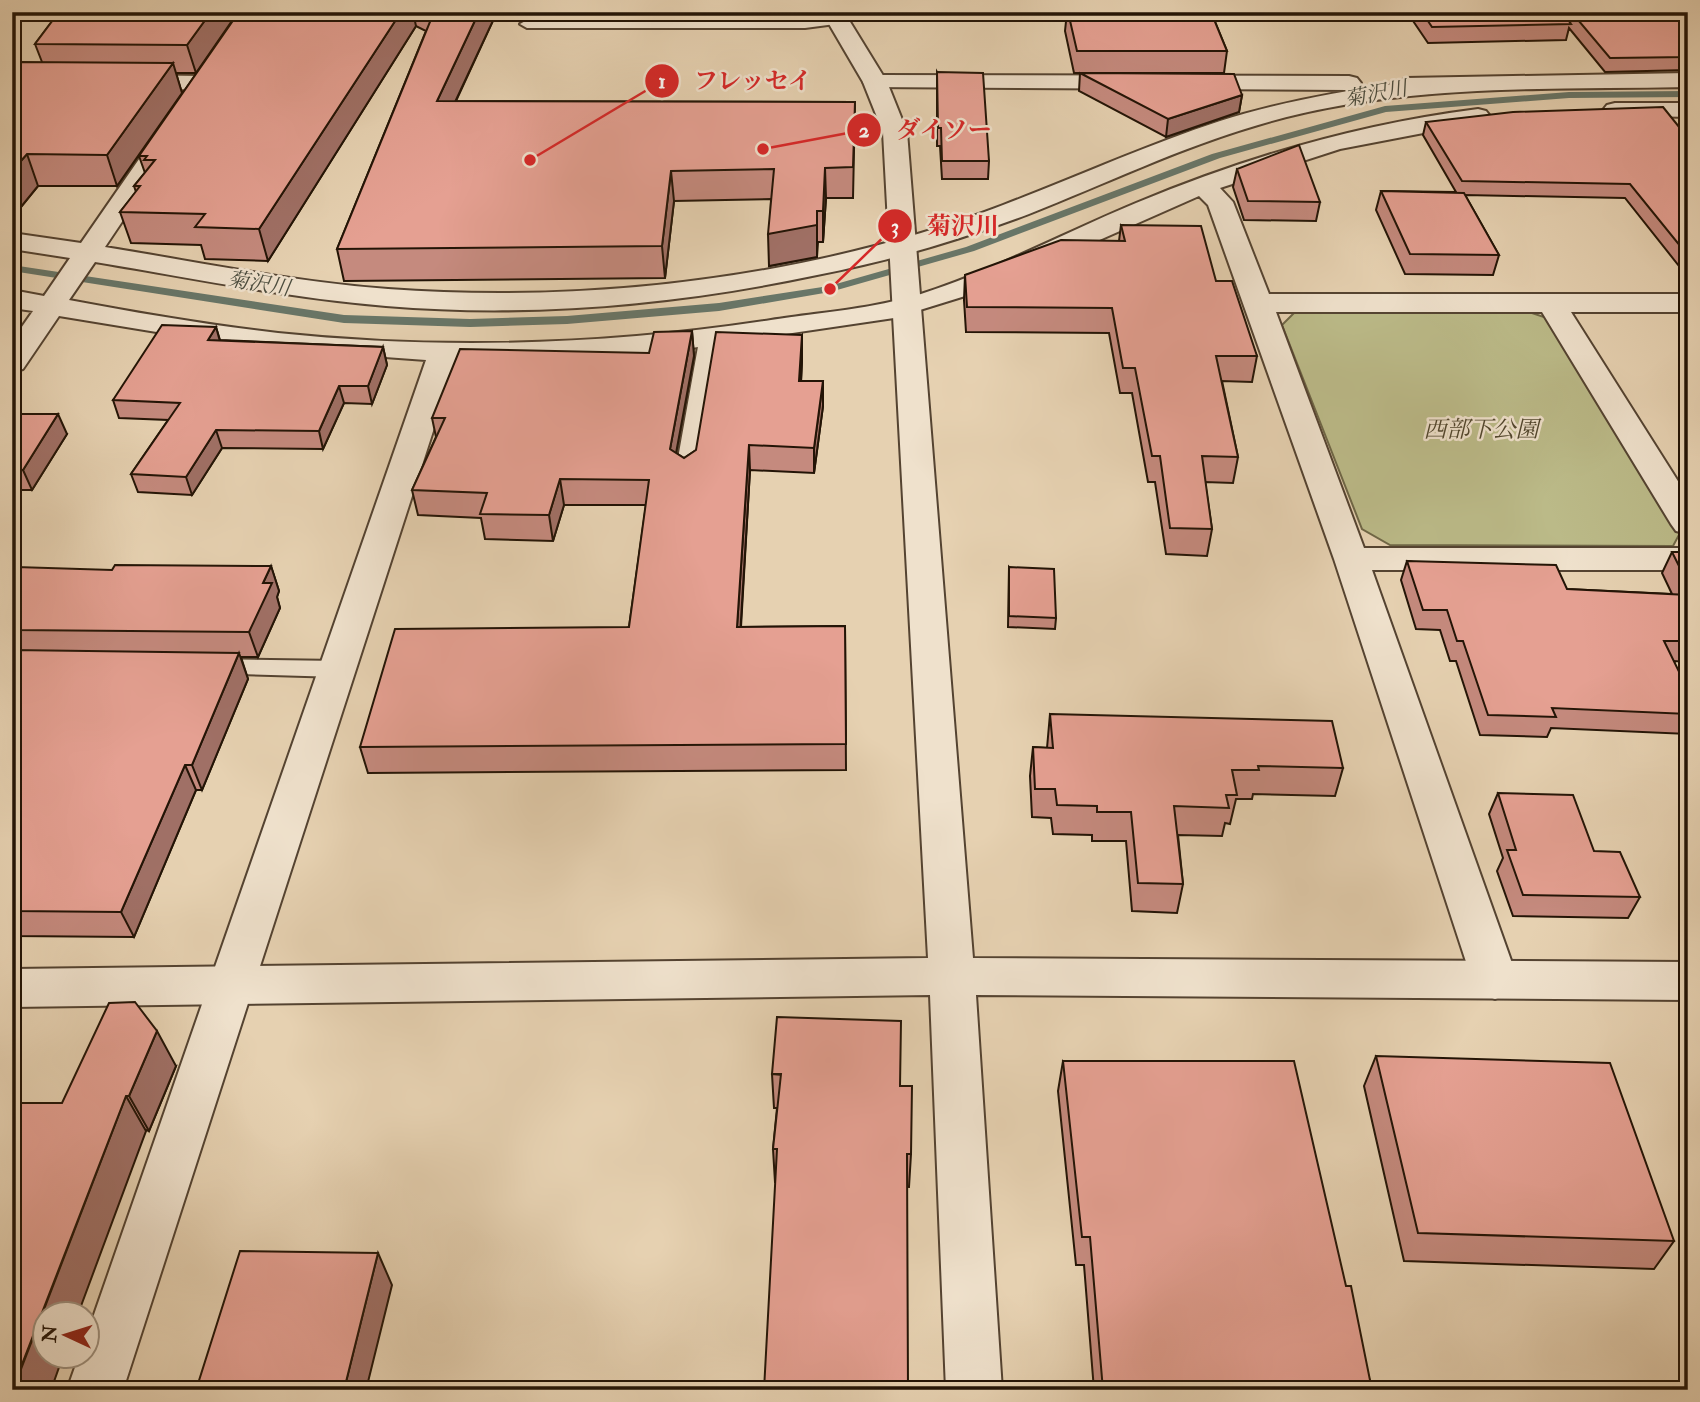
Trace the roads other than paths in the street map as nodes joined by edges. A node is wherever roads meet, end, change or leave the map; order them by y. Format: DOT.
graph roads {
  1 [pos="836,16"];
  2 [pos="527,24"];
  3 [pos="1688,80"];
  4 [pos="108,82"];
  5 [pos="876,82"];
  6 [pos="1432,86"];
  7 [pos="1688,110"];
  8 [pos="1588,111"];
  9 [pos="1499,114"];
  10 [pos="1202,185"];
  11 [pos="12,241"];
  12 [pos="905,250"];
  13 [pos="85,256"];
  14 [pos="57,297"];
  15 [pos="12,299"];
  16 [pos="907,301"];
  17 [pos="1258,303"];
  18 [pos="1551,303"];
  19 [pos="1688,303"];
  20 [pos="708,341"];
  21 [pos="444,352"];
  22 [pos="12,363"];
  23 [pos="685,475"];
  24 [pos="1688,524"];
  25 [pos="1352,559"];
  26 [pos="1688,559"];
  27 [pos="189,667"];
  28 [pos="339,668"];
  29 [pos="953,976"];
  30 [pos="1495,980"];
  31 [pos="1688,981"];
  32 [pos="229,986"];
  33 [pos="12,988"];
  34 [pos="95,1390"];
  35 [pos="974,1390"];
  1 -- 2 [label="lane"];
  1 -- 5 [label="street"];
  3 -- 6 [label="street"];
  4 -- 13 [label="street"];
  5 -- 6 [label="street"];
  5 -- 12 [label="street"];
  6 -- 12 [label="street"];
  7 -- 8 [label="street"];
  9 -- 10 [label="street"];
  10 -- 16 [label="street"];
  10 -- 17 [label="street"];
  11 -- 13 [label="street"];
  12 -- 13 [label="street"];
  12 -- 16 [label="street"];
  13 -- 14 [label="street"];
  14 -- 15 [label="street"];
  14 -- 21 [label="street"];
  14 -- 22 [label="street"];
  16 -- 20 [label="street"];
  16 -- 29 [label="street"];
  17 -- 18 [label="street"];
  17 -- 25 [label="street"];
  18 -- 19 [label="street"];
  18 -- 24 [label="street"];
  20 -- 21 [label="street"];
  20 -- 23 [label="lane"];
  21 -- 28 [label="street"];
  25 -- 26 [label="street"];
  25 -- 30 [label="street"];
  27 -- 28 [label="lane"];
  28 -- 32 [label="street"];
  29 -- 30 [label="street"];
  29 -- 32 [label="street"];
  29 -- 35 [label="street"];
  30 -- 31 [label="street"];
  32 -- 33 [label="street"];
  32 -- 34 [label="street"];
}
